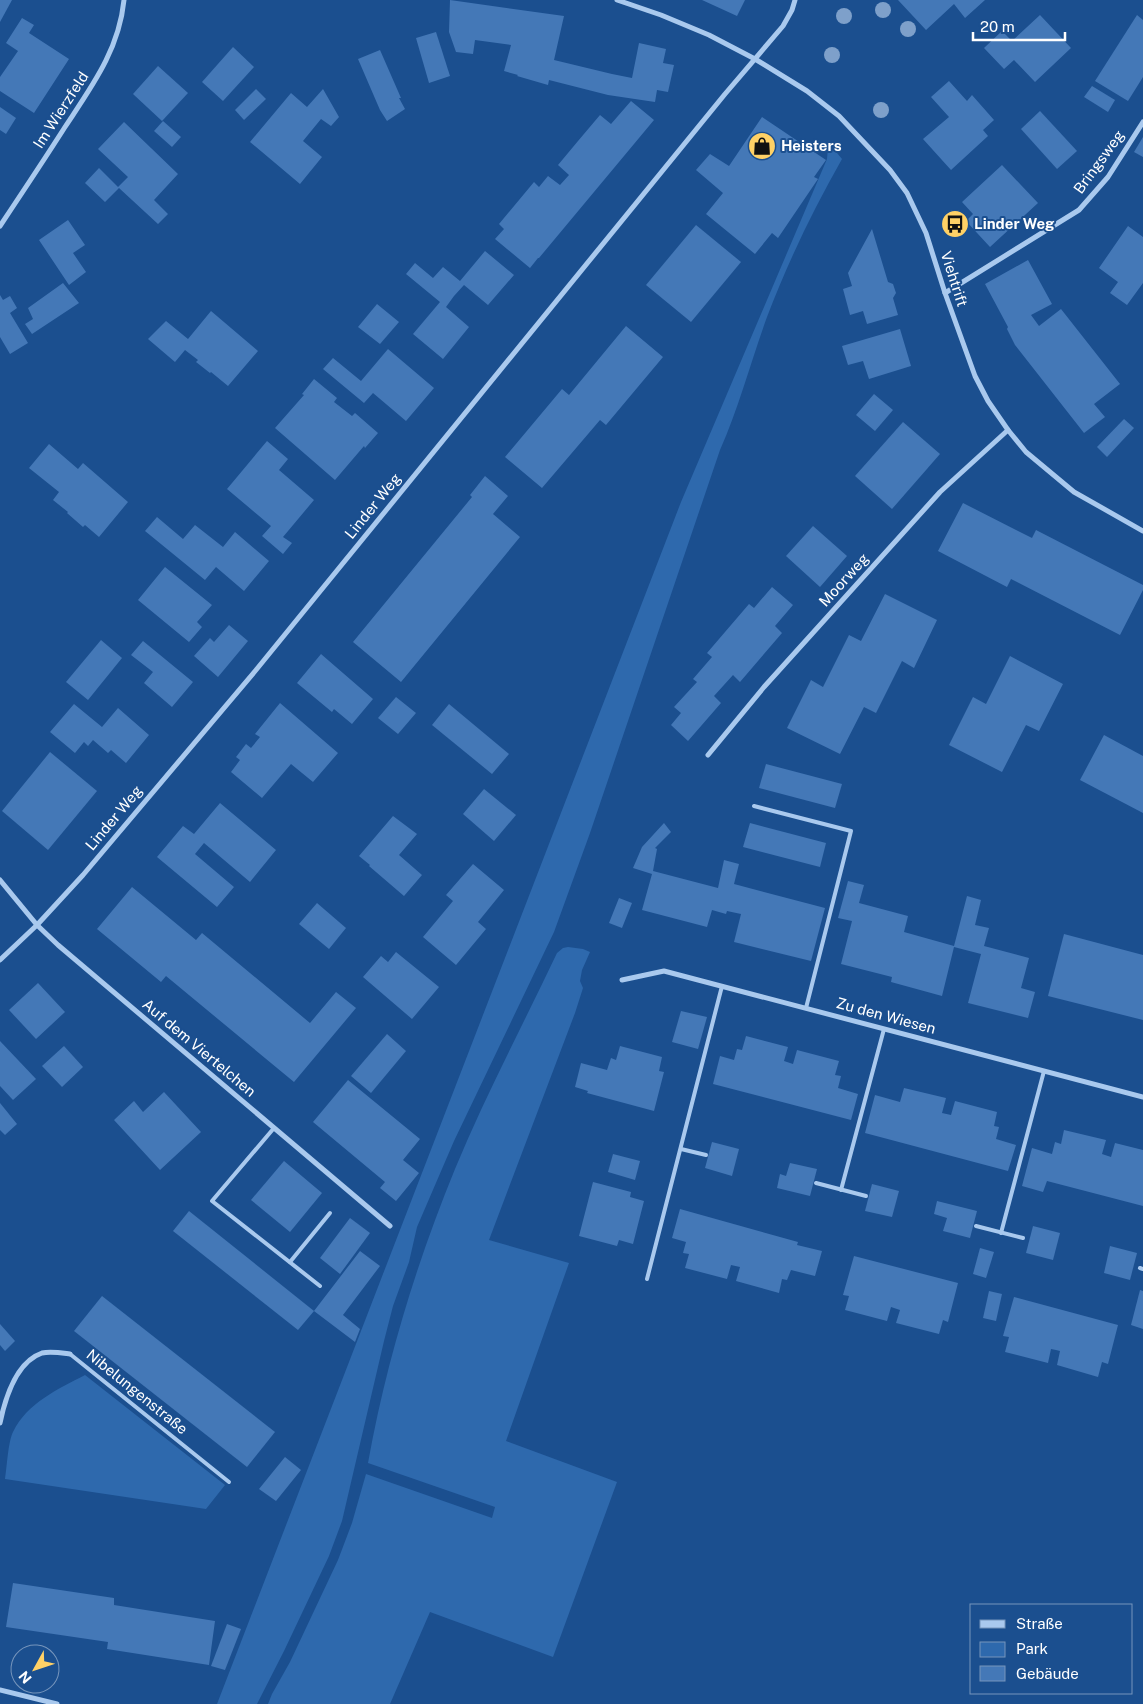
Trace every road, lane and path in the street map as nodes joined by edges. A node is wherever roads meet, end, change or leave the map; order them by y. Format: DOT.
graph roads {
  1 [pos="124,0"];
  2 [pos="617,0"];
  3 [pos="795,0"];
  4 [pos="754,59"];
  5 [pos="1143,122"];
  6 [pos="0,226"];
  7 [pos="945,293"];
  8 [pos="1008,430"];
  9 [pos="1143,531"];
  10 [pos="708,754"];
  11 [pos="754,806"];
  12 [pos="0,880"];
  13 [pos="37,925"];
  14 [pos="0,960"];
  15 [pos="622,980"];
  16 [pos="722,986"];
  17 [pos="806,1008"];
  18 [pos="884,1029"];
  19 [pos="1044,1071"];
  20 [pos="1143,1097"];
  21 [pos="274,1128"];
  22 [pos="681,1148"];
  23 [pos="706,1155"];
  24 [pos="816,1183"];
  25 [pos="840,1190"];
  26 [pos="866,1196"];
  27 [pos="330,1213"];
  28 [pos="390,1226"];
  29 [pos="976,1226"];
  30 [pos="1001,1233"];
  31 [pos="1022,1238"];
  32 [pos="290,1262"];
  33 [pos="647,1279"];
  34 [pos="320,1286"];
  35 [pos="70,1354"];
  36 [pos="0,1422"];
  37 [pos="229,1482"];
  38 [pos="0,1690"];
  39 [pos="57,1704"];
  1 -- 6 [label="street, Im Wierzfeld"];
  2 -- 4 [label="street, Viehtrift"];
  3 -- 4 [label="street, Linder Weg"];
  4 -- 7 [label="street, Viehtrift"];
  4 -- 13 [label="street, Linder Weg"];
  5 -- 7 [label="street, Bringsweg"];
  7 -- 8 [label="street, Viehtrift"];
  8 -- 9 [label="street, Viehtrift"];
  8 -- 10 [label="street, Moorweg"];
  11 -- 17 [label="lane"];
  12 -- 13 [label="street, Auf dem Viertelchen"];
  13 -- 14 [label="street, Linder Weg"];
  13 -- 21 [label="street, Auf dem Viertelchen"];
  15 -- 16 [label="street, Zu den Wiesen"];
  16 -- 17 [label="street, Zu den Wiesen"];
  16 -- 22 [label="lane"];
  17 -- 18 [label="street, Zu den Wiesen"];
  18 -- 19 [label="street, Zu den Wiesen"];
  18 -- 25 [label="lane"];
  19 -- 20 [label="street, Zu den Wiesen"];
  19 -- 30 [label="lane"];
  21 -- 28 [label="street, Auf dem Viertelchen"];
  21 -- 32 [label="lane"];
  22 -- 23 [label="lane"];
  22 -- 33 [label="lane"];
  24 -- 25 [label="lane"];
  25 -- 26 [label="lane"];
  27 -- 32 [label="lane"];
  29 -- 30 [label="lane"];
  30 -- 31 [label="lane"];
  32 -- 34 [label="lane"];
  35 -- 36 [label="street, Nibelungenstraße"];
  35 -- 37 [label="lane, Nibelungenstraße"];
  38 -- 39 [label="street"];
}
